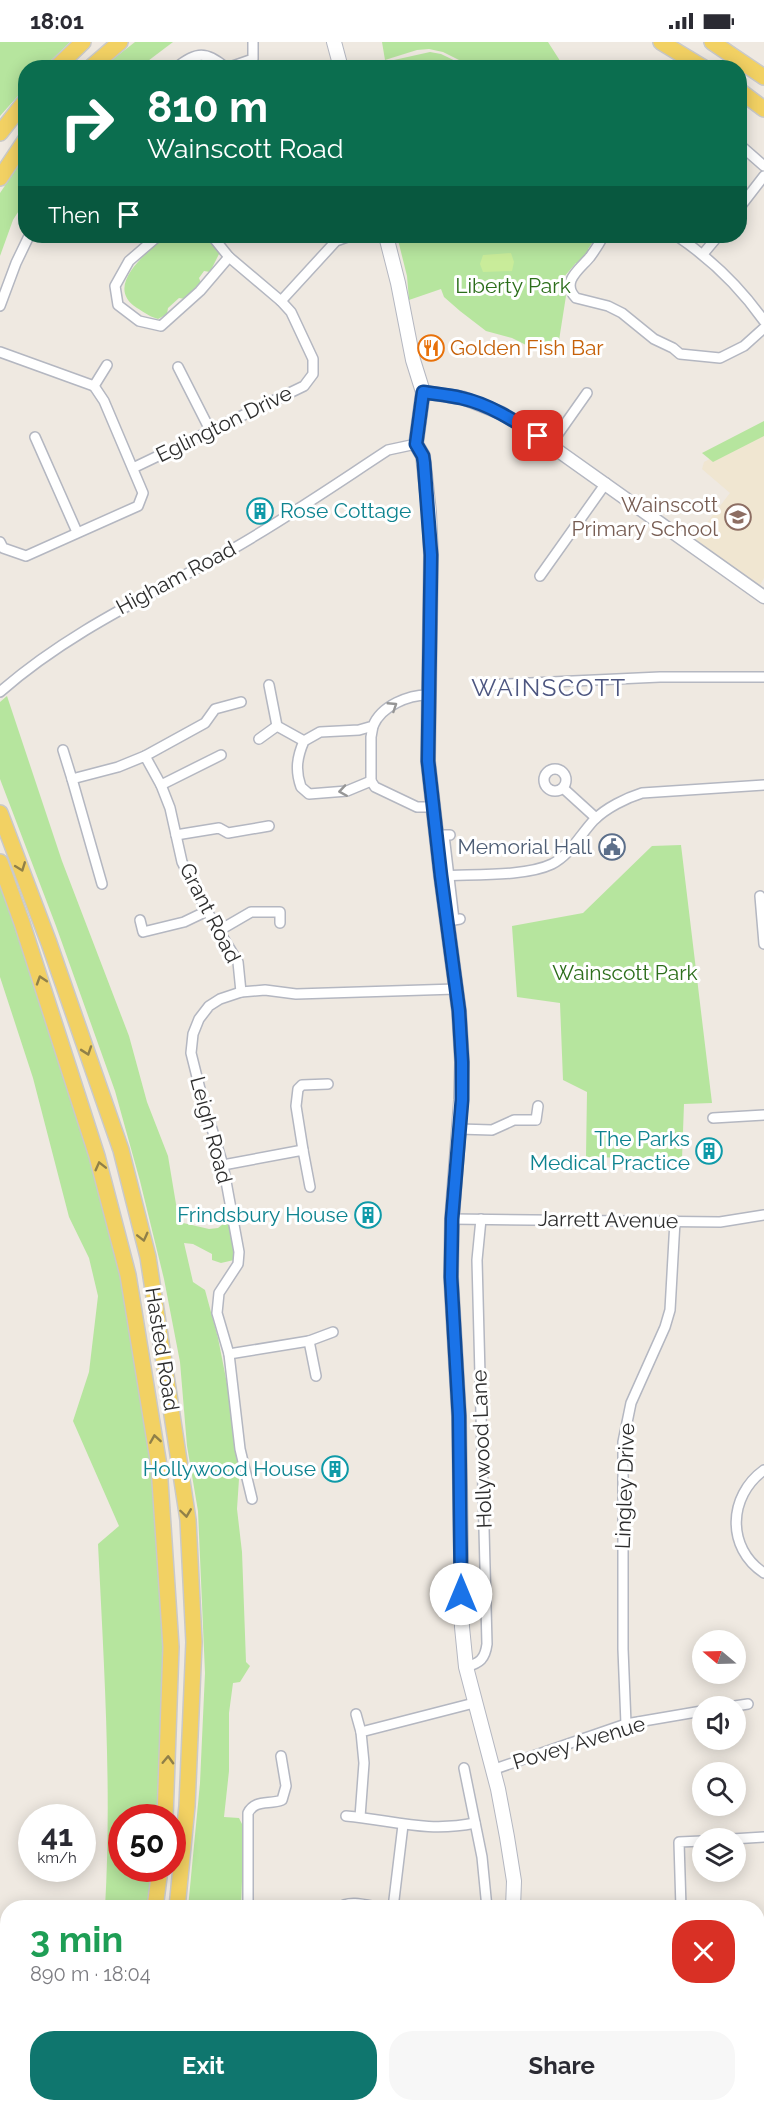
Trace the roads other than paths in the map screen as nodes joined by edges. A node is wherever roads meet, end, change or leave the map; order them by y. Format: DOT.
graph roads {
  1 [pos="83,42"];
  2 [pos="120,42"];
  3 [pos="253,42"];
  4 [pos="334,42"];
  5 [pos="661,42"];
  6 [pos="712,42"];
  7 [pos="65,60"];
  8 [pos="99,60"];
  9 [pos="187,60"];
  10 [pos="217,60"];
  11 [pos="250,60"];
  12 [pos="339,60"];
  13 [pos="691,60"];
  14 [pos="739,60"];
  15 [pos="747,66"];
  16 [pos="764,77"];
  17 [pos="747,96"];
  18 [pos="764,109"];
  19 [pos="18,110"];
  20 [pos="0,133"];
  21 [pos="18,151"];
  22 [pos="747,151"];
  23 [pos="764,166"];
  24 [pos="764,176"];
  25 [pos="0,178"];
  26 [pos="747,198"];
  27 [pos="26,243"];
  28 [pos="150,243"];
  29 [pos="218,243"];
  30 [pos="334,243"];
  31 [pos="388,243"];
  32 [pos="599,243"];
  33 [pos="687,243"];
  34 [pos="712,243"];
  35 [pos="703,254"];
  36 [pos="229,257"];
  37 [pos="281,301"];
  38 [pos="0,306"];
  39 [pos="764,321"];
  40 [pos="764,328"];
  41 [pos="0,352"];
  42 [pos="107,365"];
  43 [pos="178,367"];
  44 [pos="94,386"];
  45 [pos="423,392"];
  46 [pos="586,393"];
  47 [pos="210,430"];
  48 [pos="35,437"];
  49 [pos="416,444"];
  50 [pos="551,444"];
  51 [pos="133,468"];
  52 [pos="606,483"];
  53 [pos="78,532"];
  54 [pos="0,542"];
  55 [pos="540,576"];
  56 [pos="764,597"];
  57 [pos="764,678"];
  58 [pos="269,685"];
  59 [pos="486,685"];
  60 [pos="2,690"];
  61 [pos="430,696"];
  62 [pos="241,702"];
  63 [pos="277,726"];
  64 [pos="374,726"];
  65 [pos="259,739"];
  66 [pos="304,741"];
  67 [pos="63,750"];
  68 [pos="221,755"];
  69 [pos="145,756"];
  70 [pos="72,779"];
  71 [pos="371,781"];
  72 [pos="161,784"];
  73 [pos="764,785"];
  74 [pos="563,788"];
  75 [pos="433,807"];
  76 [pos="0,813"];
  77 [pos="596,818"];
  78 [pos="269,826"];
  79 [pos="176,835"];
  80 [pos="450,835"];
  81 [pos="0,862"];
  82 [pos="445,876"];
  83 [pos="102,884"];
  84 [pos="760,896"];
  85 [pos="207,911"];
  86 [pos="292,911"];
  87 [pos="280,912"];
  88 [pos="140,920"];
  89 [pos="460,920"];
  90 [pos="280,923"];
  91 [pos="220,930"];
  92 [pos="764,944"];
  93 [pos="456,989"];
  94 [pos="241,992"];
  95 [pos="328,1084"];
  96 [pos="538,1106"];
  97 [pos="764,1115"];
  98 [pos="713,1118"];
  99 [pos="459,1129"];
  100 [pos="303,1150"];
  101 [pos="223,1165"];
  102 [pos="310,1187"];
  103 [pos="764,1215"];
  104 [pos="452,1219"];
  105 [pos="481,1219"];
  106 [pos="675,1221"];
  107 [pos="333,1332"];
  108 [pos="309,1341"];
  109 [pos="229,1354"];
  110 [pos="316,1376"];
  111 [pos="764,1470"];
  112 [pos="252,1499"];
  113 [pos="764,1573"];
  114 [pos="466,1667"];
  115 [pos="474,1703"];
  116 [pos="692,1713"];
  117 [pos="356,1714"];
  118 [pos="626,1724"];
  119 [pos="361,1732"];
  120 [pos="281,1755"];
  121 [pos="464,1768"];
  122 [pos="492,1770"];
  123 [pos="165,1804"];
  124 [pos="346,1816"];
  125 [pos="360,1817"];
  126 [pos="475,1823"];
  127 [pos="404,1825"];
  128 [pos="764,1837"];
  129 [pos="746,1838"];
  130 [pos="692,1841"];
  131 [pos="158,1882"];
  132 [pos="156,1900"];
  133 [pos="178,1900"];
  134 [pos="248,1900"];
  135 [pos="394,1900"];
  136 [pos="487,1900"];
  137 [pos="513,1900"];
  138 [pos="681,1900"];
  1 -- 7 [label="main road"];
  2 -- 8 [label="main road"];
  3 -- 11 [label="street"];
  4 -- 12 [label="main road"];
  5 -- 13 [label="main road"];
  6 -- 14 [label="main road"];
  9 -- 10 [label="street"];
  15 -- 16 [label="main road"];
  17 -- 18 [label="main road"];
  19 -- 20 [label="main road"];
  21 -- 25 [label="main road"];
  22 -- 23 [label="street"];
  24 -- 26 [label="street"];
  27 -- 38 [label="street"];
  28 -- 36 [label="street"];
  29 -- 36 [label="street, Eglington Drive"];
  30 -- 37 [label="street"];
  31 -- 45 [label="main road"];
  32 -- 40 [label="street"];
  33 -- 35 [label="street"];
  34 -- 35 [label="street"];
  35 -- 39 [label="street"];
  36 -- 37 [label="street, Eglington Drive"];
  37 -- 47 [label="street, Eglington Drive"];
  41 -- 44 [label="street"];
  42 -- 44 [label="street"];
  43 -- 47 [label="street"];
  44 -- 51 [label="street"];
  45 -- 49 [label="main road, Hollywood Lane"];
  45 -- 50 [label="street"];
  46 -- 50 [label="street"];
  47 -- 51 [label="street, Eglington Drive"];
  48 -- 53 [label="street"];
  49 -- 60 [label="street, Higham Road"];
  49 -- 61 [label="main road, Hollywood Lane"];
  50 -- 52 [label="street"];
  51 -- 53 [label="street"];
  52 -- 55 [label="street"];
  52 -- 56 [label="street"];
  53 -- 54 [label="street"];
  57 -- 59 [label="street"];
  58 -- 63 [label="street"];
  64 -- 61 [label="street, one-way"];
  61 -- 75 [label="main road, Hollywood Lane"];
  62 -- 69 [label="street"];
  63 -- 65 [label="street"];
  63 -- 66 [label="street"];
  64 -- 66 [label="street"];
  64 -- 71 [label="street"];
  71 -- 66 [label="street, one-way"];
  67 -- 70 [label="street"];
  68 -- 72 [label="street"];
  69 -- 70 [label="street"];
  69 -- 72 [label="street, Grant Road"];
  70 -- 83 [label="street"];
  71 -- 75 [label="street"];
  72 -- 79 [label="street, Grant Road"];
  73 -- 77 [label="street"];
  74 -- 77 [label="street"];
  75 -- 82 [label="main road, Hollywood Lane"];
  76 -- 133 [label="main road, Hasted Road, one-way"];
  77 -- 82 [label="street"];
  78 -- 79 [label="street, Grant Road"];
  79 -- 85 [label="street, Grant Road"];
  80 -- 82 [label="street"];
  123 -- 81 [label="main road, Hasted Road, one-way"];
  82 -- 89 [label="street"];
  82 -- 93 [label="main road, Hollywood Lane"];
  84 -- 92 [label="street"];
  85 -- 88 [label="street"];
  85 -- 91 [label="street, Grant Road"];
  86 -- 87 [label="street"];
  87 -- 90 [label="street"];
  87 -- 91 [label="street"];
  91 -- 94 [label="street, Grant Road"];
  93 -- 94 [label="street, Leigh Road"];
  93 -- 99 [label="main road, Hollywood Lane"];
  94 -- 101 [label="street, Leigh Road"];
  95 -- 100 [label="street"];
  96 -- 99 [label="street"];
  97 -- 98 [label="street"];
  99 -- 104 [label="main road, Hollywood Lane"];
  100 -- 101 [label="street"];
  100 -- 102 [label="street"];
  101 -- 109 [label="street, Leigh Road"];
  103 -- 106 [label="street, Jarrett Avenue"];
  104 -- 105 [label="street, Jarrett Avenue"];
  104 -- 114 [label="main road, Hollywood Lane"];
  105 -- 106 [label="street, Jarrett Avenue"];
  105 -- 114 [label="street, Hollywood Lane"];
  106 -- 118 [label="street, Lingley Drive"];
  107 -- 108 [label="street"];
  108 -- 109 [label="street"];
  108 -- 110 [label="street"];
  109 -- 112 [label="street, Leigh Road"];
  111 -- 113 [label="street"];
  114 -- 115 [label="main road, Hollywood Lane"];
  115 -- 119 [label="street"];
  115 -- 122 [label="main road, Hollywood Lane"];
  116 -- 118 [label="street, Povey Avenue"];
  117 -- 119 [label="street"];
  118 -- 122 [label="street, Povey Avenue"];
  119 -- 125 [label="street"];
  120 -- 134 [label="street"];
  121 -- 126 [label="street"];
  122 -- 137 [label="main road, Hollywood Lane"];
  124 -- 125 [label="street"];
  125 -- 127 [label="street"];
  126 -- 127 [label="street"];
  126 -- 136 [label="street"];
  127 -- 135 [label="street"];
  128 -- 129 [label="street"];
  130 -- 138 [label="street"];
  131 -- 132 [label="main road"];
}
